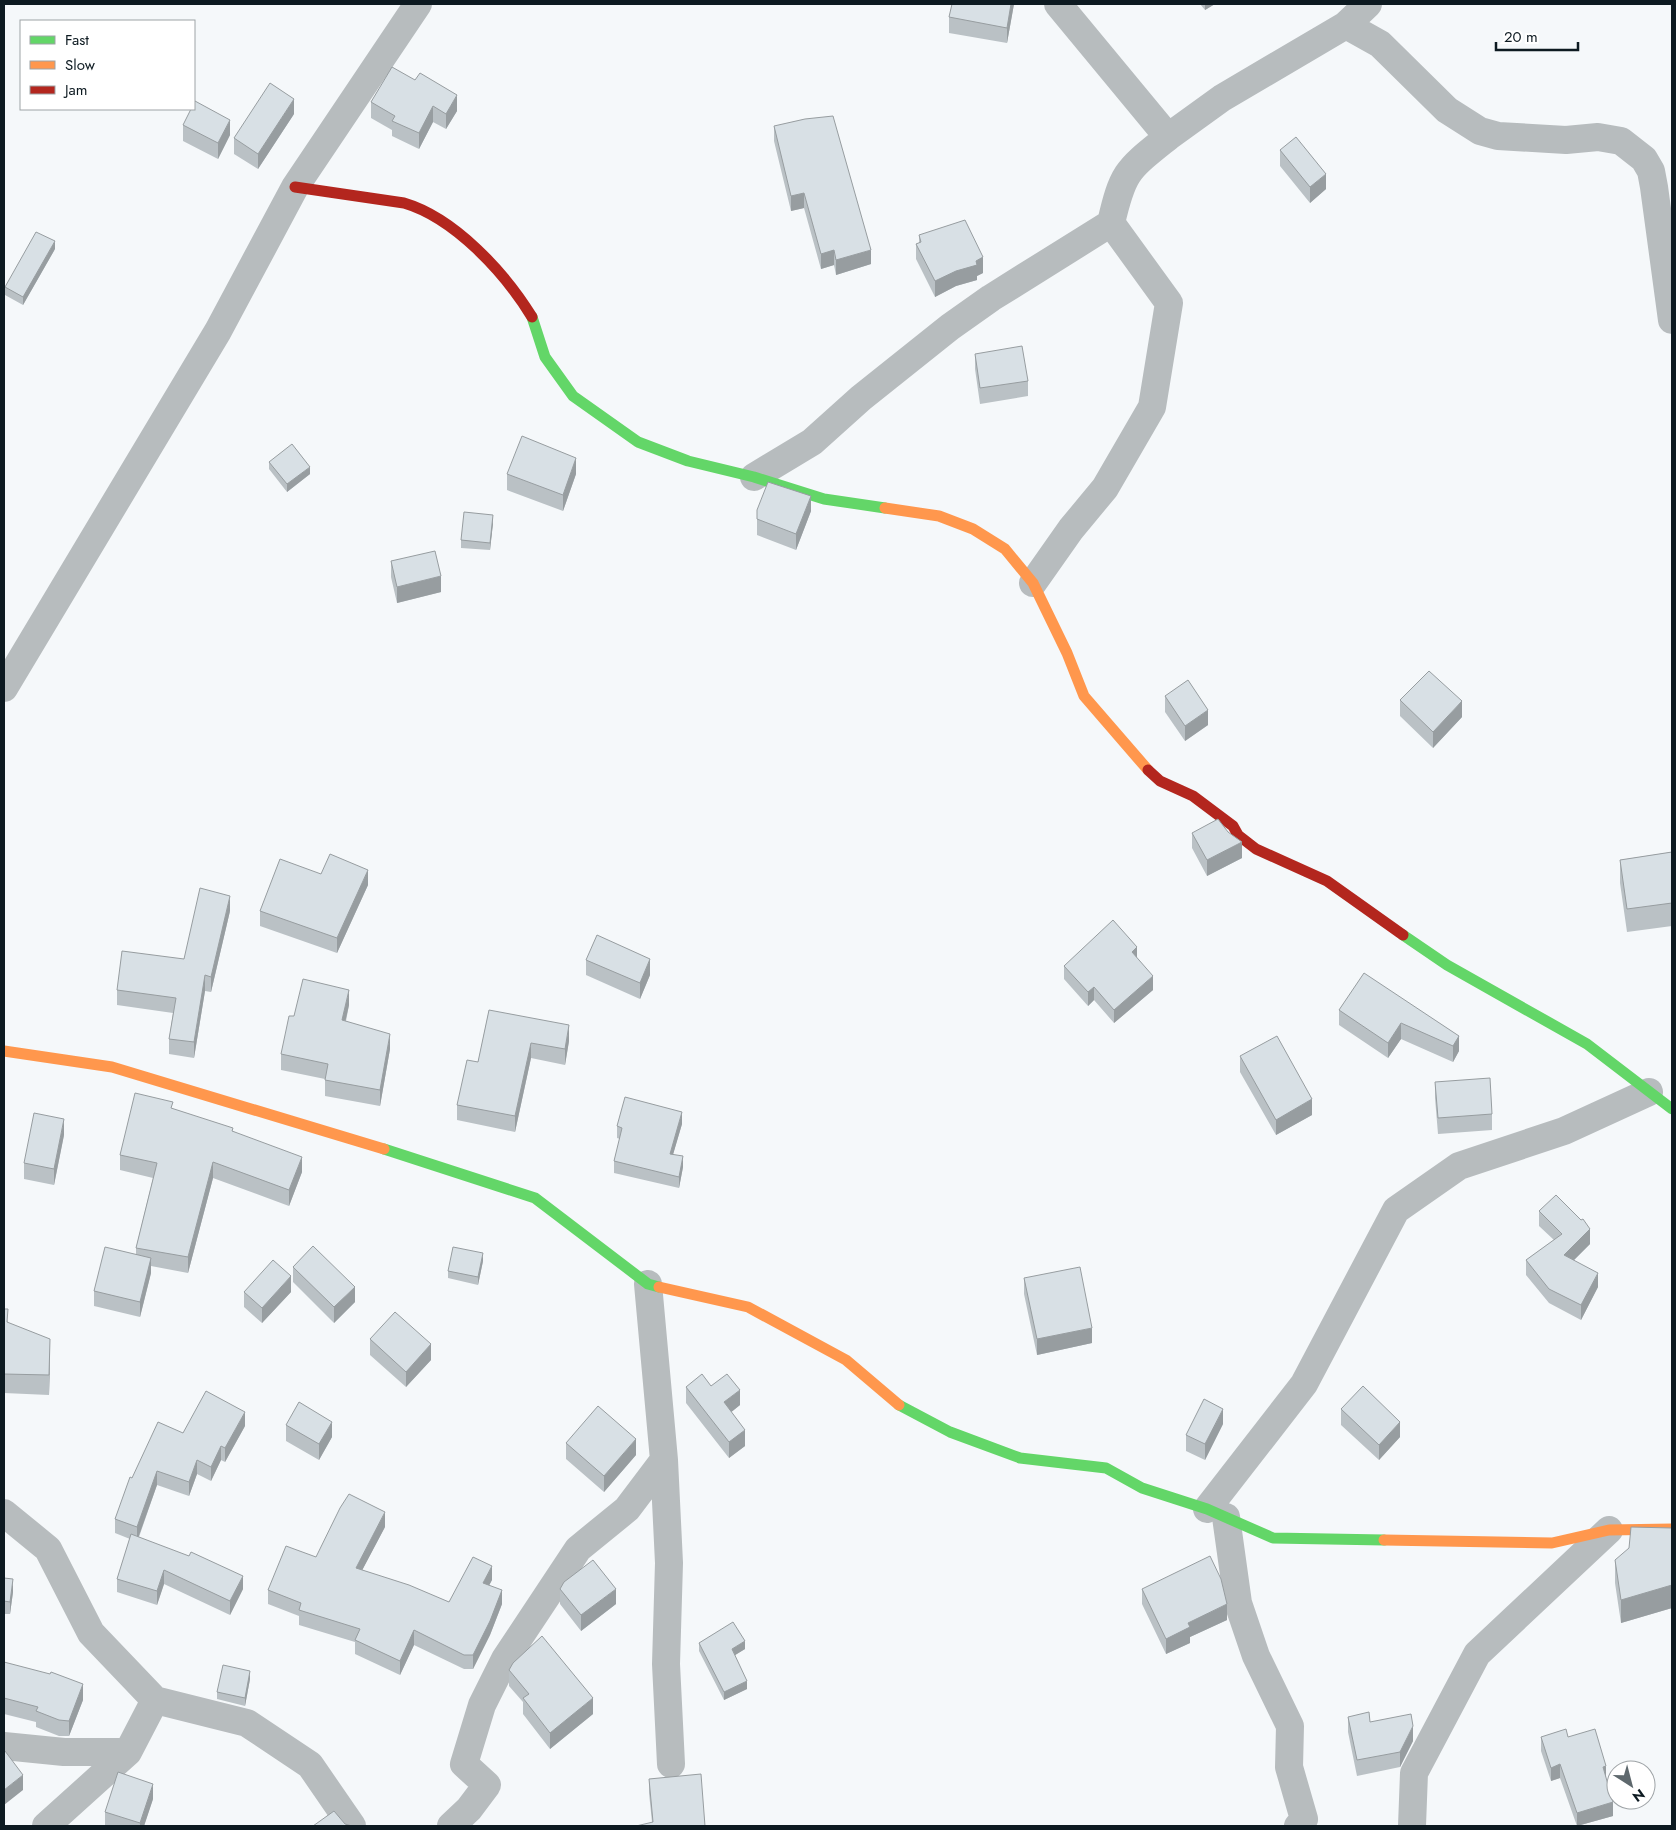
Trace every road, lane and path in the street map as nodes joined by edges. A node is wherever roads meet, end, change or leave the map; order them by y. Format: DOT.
graph roads {
  1 [pos="418,4"];
  2 [pos="1058,4"];
  3 [pos="1368,4"];
  4 [pos="1346,25"];
  5 [pos="1168,136"];
  6 [pos="295,187"];
  7 [pos="1111,223"];
  8 [pos="1672,320"];
  9 [pos="754,477"];
  10 [pos="1033,583"];
  11 [pos="4,688"];
  12 [pos="4,1050"];
  13 [pos="1649,1092"];
  14 [pos="1672,1109"];
  15 [pos="648,1284"];
  16 [pos="664,1460"];
  17 [pos="4,1513"];
  18 [pos="1217,1513"];
  19 [pos="1672,1529"];
  20 [pos="1609,1530"];
  21 [pos="154,1700"];
  22 [pos="4,1746"];
  23 [pos="128,1752"];
  24 [pos="671,1764"];
  25 [pos="46,1826"];
  26 [pos="352,1826"];
  27 [pos="451,1826"];
  28 [pos="1298,1826"];
  29 [pos="1412,1826"];
  1 -- 6 [label="street"];
  2 -- 5 [label="street"];
  3 -- 4 [label="street"];
  4 -- 5 [label="street"];
  4 -- 8 [label="street"];
  5 -- 7 [label="street"];
  6 -- 9 [label="street"];
  6 -- 11 [label="street"];
  7 -- 9 [label="street"];
  7 -- 10 [label="street"];
  9 -- 10 [label="street"];
  10 -- 13 [label="street"];
  12 -- 15 [label="street"];
  13 -- 14 [label="street"];
  13 -- 18 [label="street"];
  15 -- 16 [label="street"];
  15 -- 18 [label="street"];
  16 -- 24 [label="street"];
  16 -- 27 [label="street"];
  17 -- 21 [label="street"];
  18 -- 20 [label="street"];
  18 -- 28 [label="street"];
  19 -- 20 [label="street"];
  20 -- 29 [label="street"];
  21 -- 23 [label="street"];
  21 -- 26 [label="street"];
  22 -- 23 [label="street"];
  23 -- 25 [label="street"];
}
